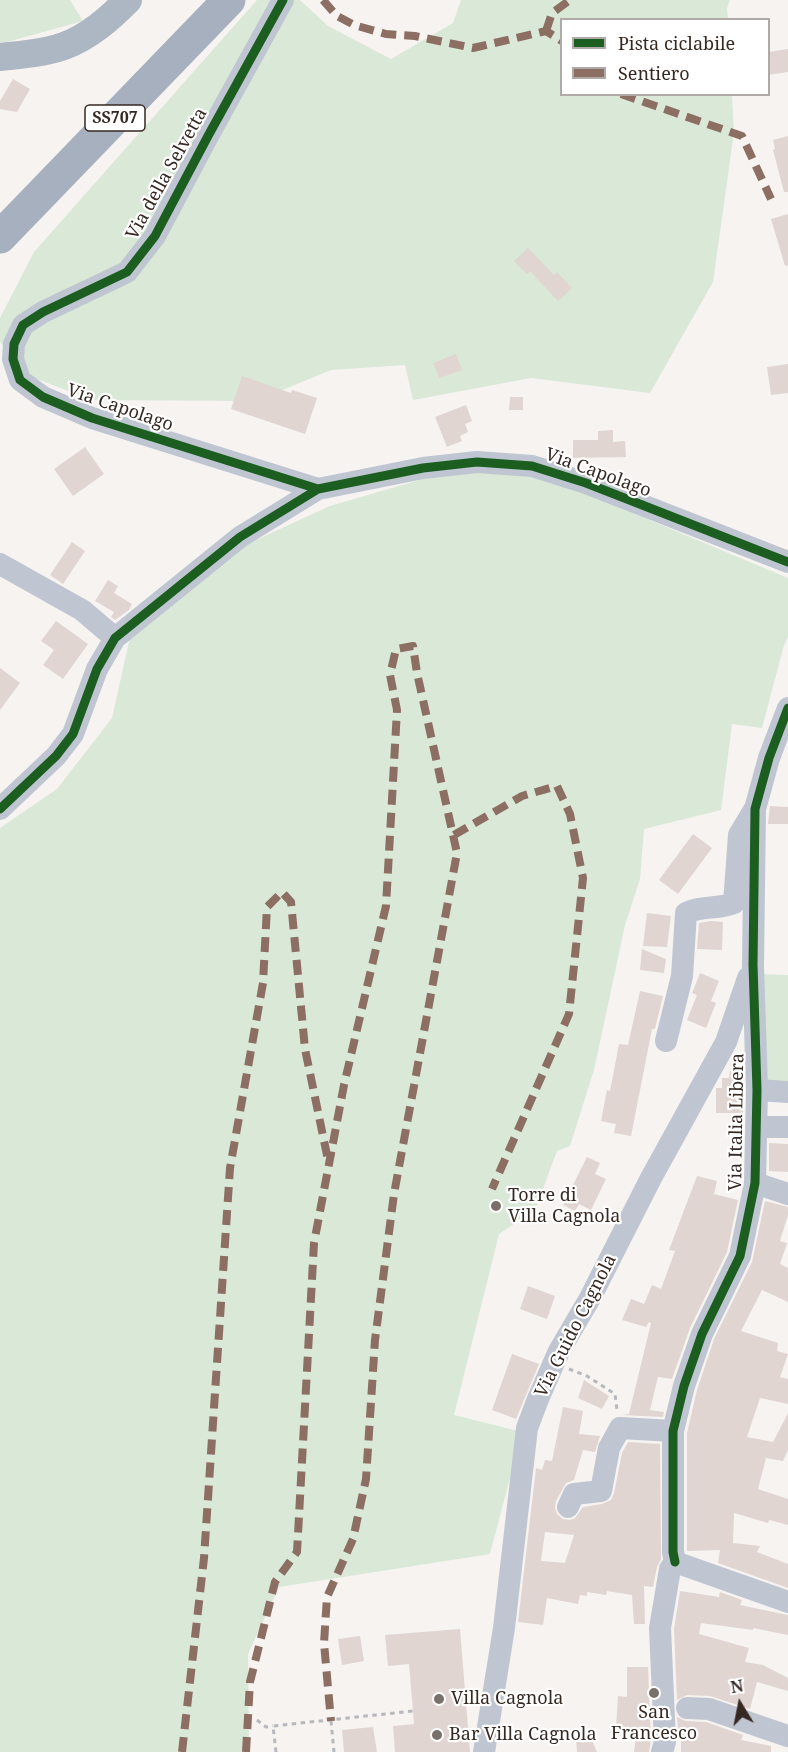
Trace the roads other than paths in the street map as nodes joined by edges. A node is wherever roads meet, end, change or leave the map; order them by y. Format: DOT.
graph roads {
  1 [pos="128,0"];
  2 [pos="200,0"];
  3 [pos="229,0"];
  4 [pos="283,0"];
  5 [pos="0,57"];
  6 [pos="0,207"];
  7 [pos="0,237"];
  8 [pos="14,344"];
  9 [pos="318,489"];
  10 [pos="788,562"];
  11 [pos="0,564"];
  12 [pos="115,638"];
  13 [pos="788,708"];
  14 [pos="0,809"];
  15 [pos="755,809"];
  16 [pos="753,964"];
  17 [pos="666,1041"];
  18 [pos="758,1090"];
  19 [pos="788,1092"];
  20 [pos="757,1127"];
  21 [pos="788,1127"];
  22 [pos="755,1183"];
  23 [pos="788,1194"];
  24 [pos="673,1431"];
  25 [pos="568,1507"];
  26 [pos="675,1562"];
  27 [pos="788,1602"];
  28 [pos="673,1710"];
  29 [pos="788,1736"];
  30 [pos="484,1752"];
  31 [pos="662,1752"];
  1 -- 5 [label="main road"];
  2 -- 6 [label="highway, SS707"];
  3 -- 7 [label="highway, SS707"];
  4 -- 8 [label="street, Via della Selvetta"];
  8 -- 9 [label="street, Via Capolago"];
  9 -- 10 [label="street, Via Capolago"];
  9 -- 12 [label="street, Via Capolago"];
  11 -- 12 [label="street"];
  12 -- 14 [label="street, Via Capolago"];
  13 -- 15 [label="street, Via Italia Libera"];
  15 -- 16 [label="street, Via Italia Libera"];
  15 -- 17 [label="street"];
  16 -- 18 [label="street, Via Italia Libera"];
  16 -- 30 [label="street, Via Guido Cagnola"];
  18 -- 19 [label="street"];
  18 -- 20 [label="street, Via Italia Libera"];
  20 -- 21 [label="street"];
  20 -- 22 [label="street, Via Italia Libera"];
  22 -- 23 [label="street"];
  22 -- 24 [label="street, Via Italia Libera"];
  24 -- 25 [label="street"];
  24 -- 26 [label="street, Via Italia Libera"];
  26 -- 27 [label="street"];
  26 -- 28 [label="street, Via Italia Libera"];
  28 -- 29 [label="street"];
  28 -- 31 [label="street, Via Italia Libera"];
}
